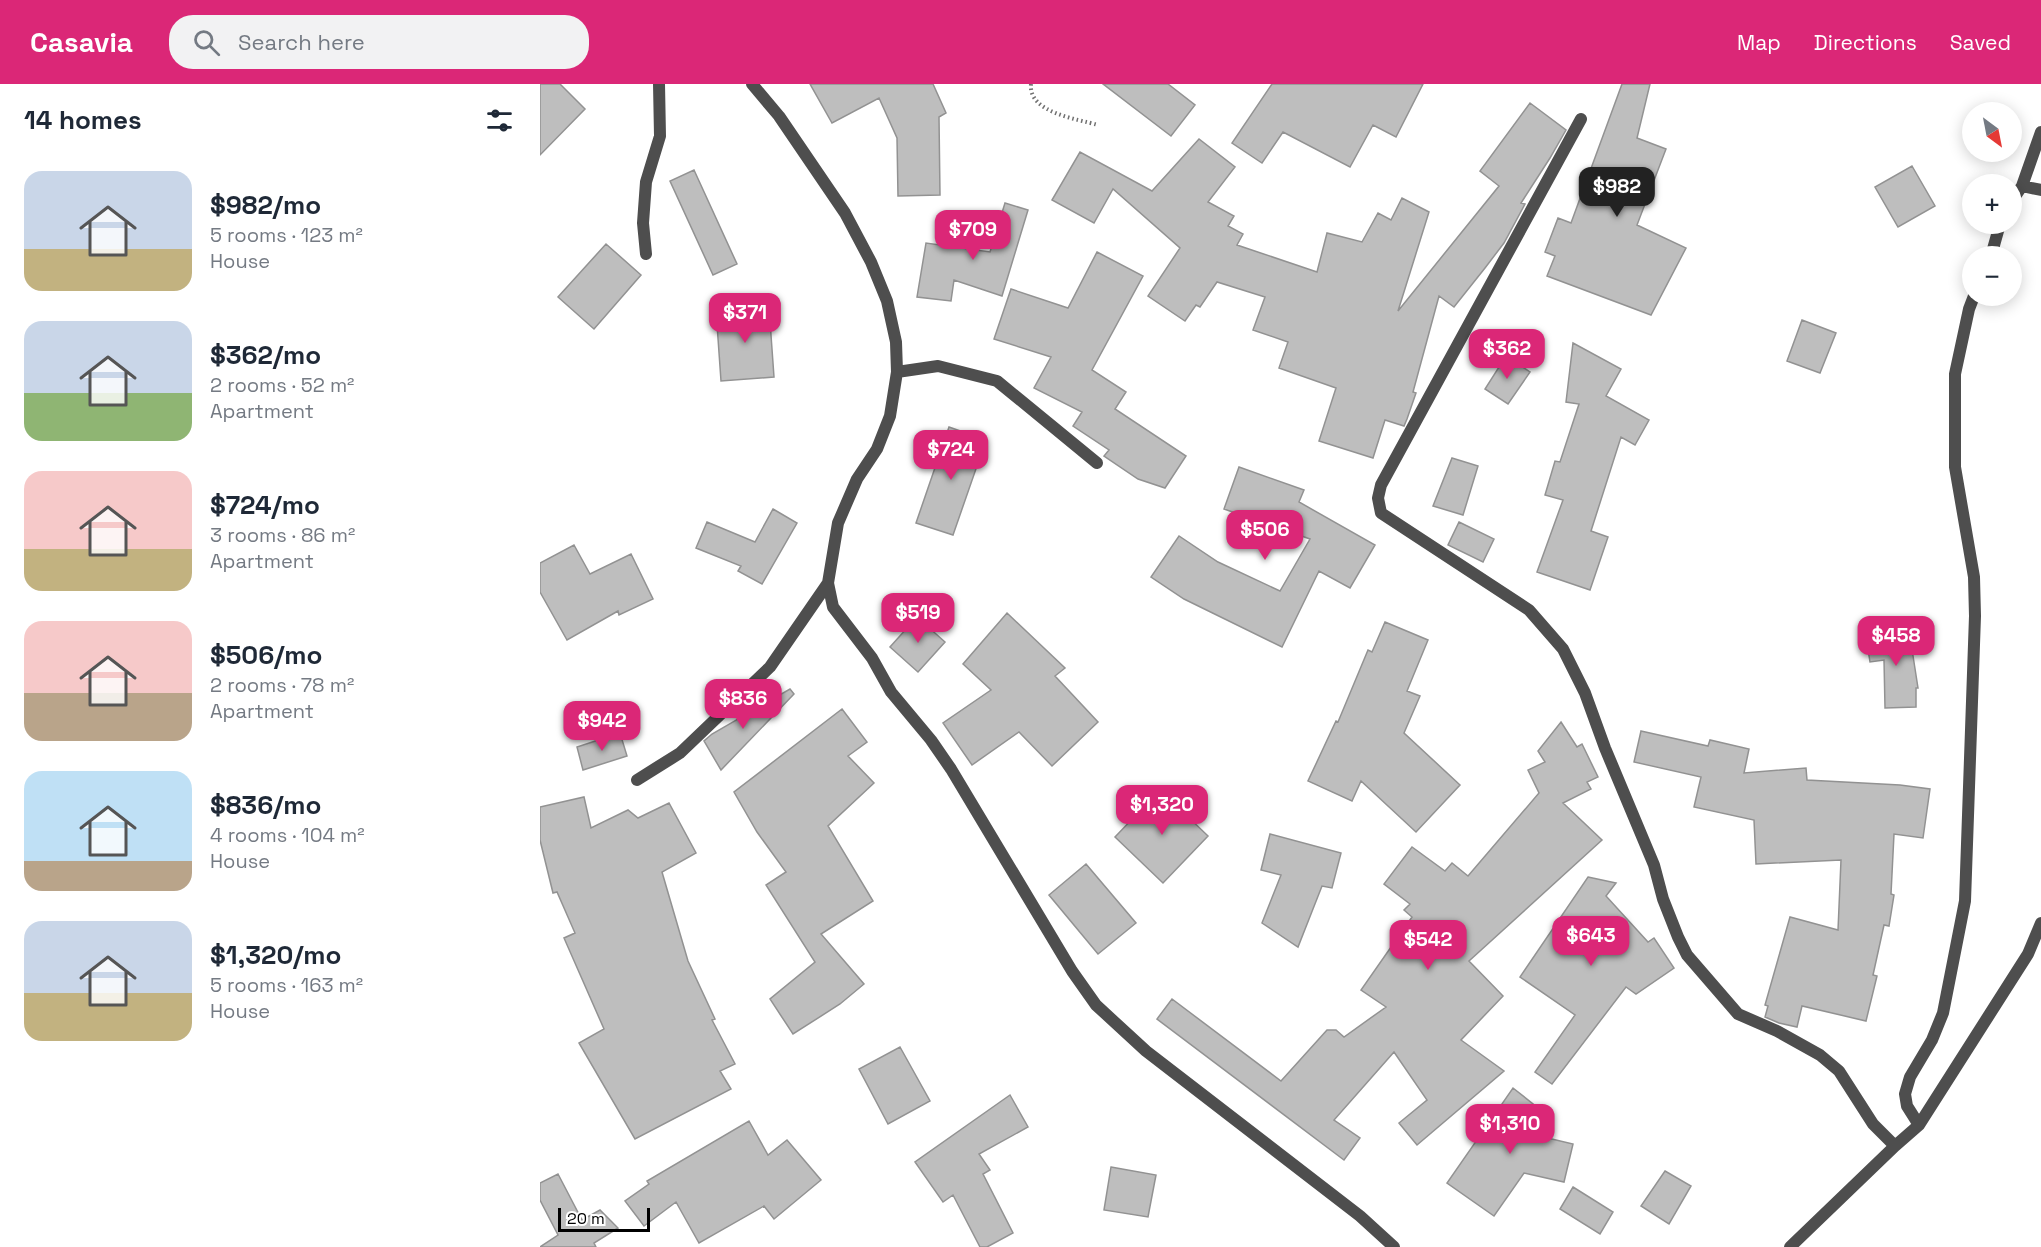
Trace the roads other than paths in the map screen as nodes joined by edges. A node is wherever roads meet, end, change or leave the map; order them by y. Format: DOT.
graph roads {
  1 [pos="659,84"];
  2 [pos="752,84"];
  3 [pos="1581,119"];
  4 [pos="2041,132"];
  5 [pos="2022,186"];
  6 [pos="2041,190"];
  7 [pos="646,254"];
  8 [pos="1970,306"];
  9 [pos="897,372"];
  10 [pos="1097,463"];
  11 [pos="828,583"];
  12 [pos="638,780"];
  13 [pos="2041,924"];
  14 [pos="1919,1125"];
  15 [pos="1894,1146"];
  16 [pos="1394,1247"];
  17 [pos="1790,1247"];
  1 -- 7 [label="street"];
  2 -- 9 [label="street"];
  3 -- 15 [label="street"];
  4 -- 5 [label="street"];
  5 -- 6 [label="street"];
  8 -- 14 [label="street"];
  9 -- 10 [label="street"];
  9 -- 11 [label="street"];
  11 -- 12 [label="street"];
  11 -- 16 [label="street"];
  13 -- 14 [label="street"];
  14 -- 15 [label="street"];
  15 -- 17 [label="street"];
}
